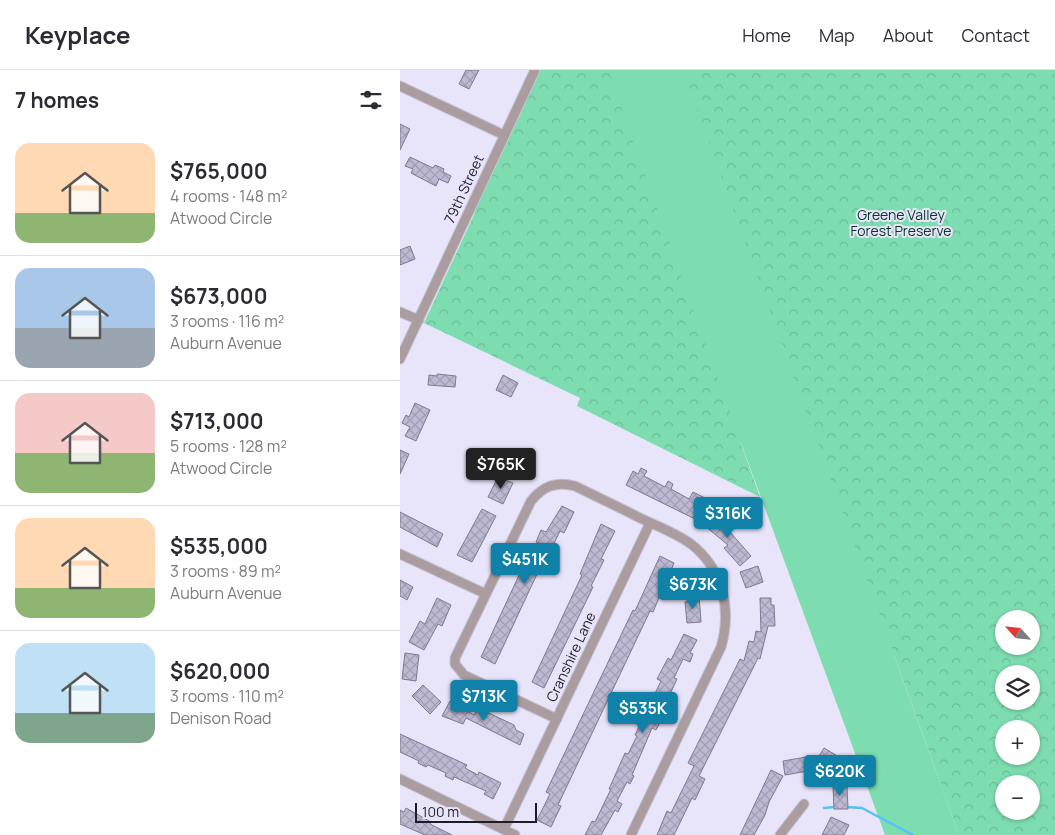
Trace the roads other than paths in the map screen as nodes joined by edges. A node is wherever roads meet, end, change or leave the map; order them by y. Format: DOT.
graph roads {
  1 [pos="535,70"];
  2 [pos="400,86"];
  3 [pos="504,135"];
  4 [pos="400,312"];
  5 [pos="419,320"];
  6 [pos="400,360"];
  7 [pos="650,522"];
  8 [pos="400,554"];
  9 [pos="486,594"];
  10 [pos="557,719"];
  11 [pos="400,779"];
  12 [pos="804,804"];
  13 [pos="504,829"];
  14 [pos="515,835"];
  15 [pos="631,835"];
  16 [pos="780,835"];
  1 -- 3 [label="street, 79th Street"];
  2 -- 3 [label="street"];
  3 -- 5 [label="street, 79th Street"];
  4 -- 5 [label="street"];
  5 -- 6 [label="street, 79th Street"];
  7 -- 9 [label="street"];
  7 -- 10 [label="street, Cranshire Lane"];
  7 -- 15 [label="street"];
  8 -- 9 [label="street"];
  9 -- 10 [label="street"];
  10 -- 13 [label="street, Cranshire Lane"];
  11 -- 13 [label="street"];
  12 -- 16 [label="street"];
  13 -- 14 [label="street"];
}
